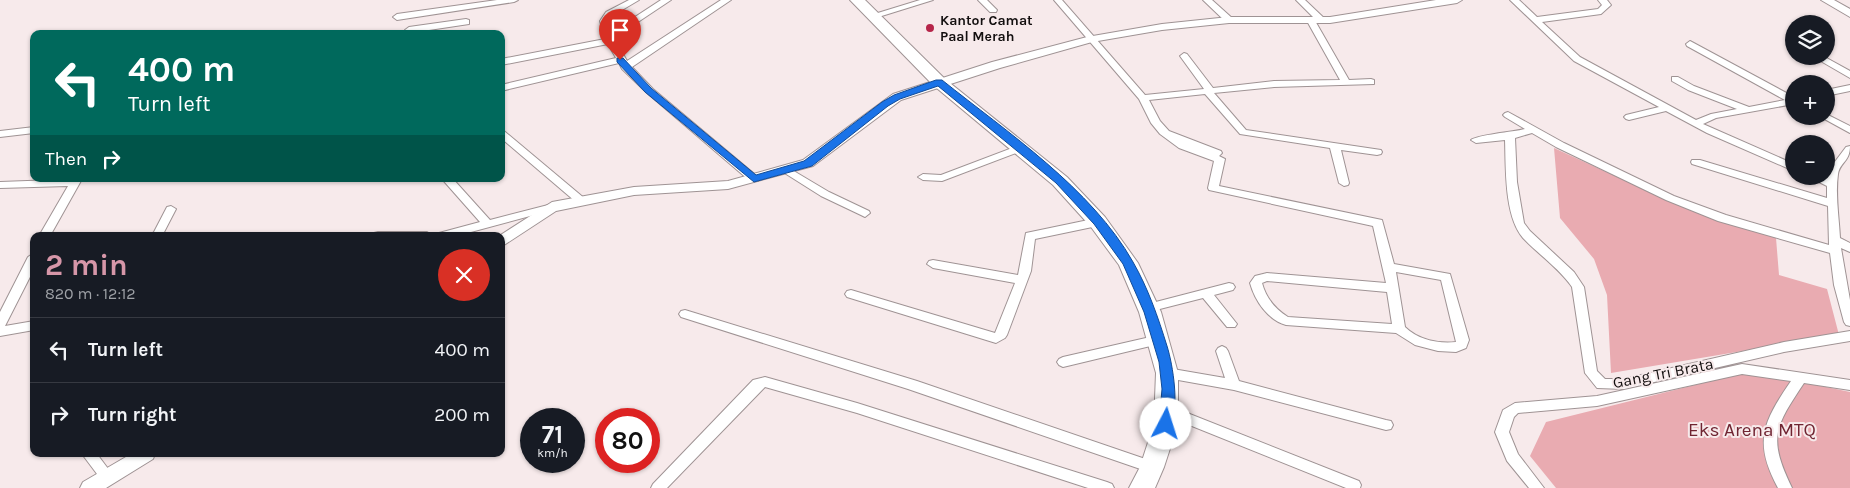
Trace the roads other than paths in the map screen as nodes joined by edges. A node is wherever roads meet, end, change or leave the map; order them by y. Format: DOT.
graph roads {
  1 [pos="514,0"];
  2 [pos="635,0"];
  3 [pos="667,0"];
  4 [pos="727,0"];
  5 [pos="857,0"];
  6 [pos="928,0"];
  7 [pos="982,0"];
  8 [pos="1058,0"];
  9 [pos="1207,0"];
  10 [pos="1300,0"];
  11 [pos="1452,0"];
  12 [pos="1457,0"];
  13 [pos="1514,0"];
  14 [pos="1602,0"];
  15 [pos="1826,0"];
  16 [pos="434,1"];
  17 [pos="1435,2"];
  18 [pos="462,8"];
  19 [pos="993,10"];
  20 [pos="432,11"];
  21 [pos="1850,14"];
  22 [pos="872,16"];
  23 [pos="397,17"];
  24 [pos="1230,20"];
  25 [pos="1535,20"];
  26 [pos="1316,21"];
  27 [pos="466,22"];
  28 [pos="409,30"];
  29 [pos="467,30"];
  30 [pos="608,39"];
  31 [pos="1092,39"];
  32 [pos="1690,44"];
  33 [pos="1184,56"];
  34 [pos="505,61"];
  35 [pos="623,63"];
  36 [pos="1832,65"];
  37 [pos="1850,75"];
  38 [pos="1674,79"];
  39 [pos="939,82"];
  40 [pos="1346,82"];
  41 [pos="1371,82"];
  42 [pos="505,87"];
  43 [pos="1850,88"];
  44 [pos="1209,90"];
  45 [pos="1835,91"];
  46 [pos="1785,96"];
  47 [pos="1143,98"];
  48 [pos="1785,103"];
  49 [pos="1668,108"];
  50 [pos="1747,109"];
  51 [pos="1508,114"];
  52 [pos="1629,117"];
  53 [pos="1835,122"];
  54 [pos="1696,123"];
  55 [pos="30,130"];
  56 [pos="1531,130"];
  57 [pos="1850,130"];
  58 [pos="0,134"];
  59 [pos="505,136"];
  60 [pos="1510,136"];
  61 [pos="1476,140"];
  62 [pos="1335,146"];
  63 [pos="1020,148"];
  64 [pos="1377,152"];
  65 [pos="1848,155"];
  66 [pos="1696,162"];
  67 [pos="1785,164"];
  68 [pos="1835,169"];
  69 [pos="787,170"];
  70 [pos="923,177"];
  71 [pos="754,179"];
  72 [pos="46,182"];
  73 [pos="75,182"];
  74 [pos="450,182"];
  75 [pos="1344,183"];
  76 [pos="0,185"];
  77 [pos="1832,185"];
  78 [pos="580,200"];
  79 [pos="1834,204"];
  80 [pos="552,207"];
  81 [pos="170,209"];
  82 [pos="865,213"];
  83 [pos="1098,222"];
  84 [pos="488,224"];
  85 [pos="47,232"];
  86 [pos="159,232"];
  87 [pos="458,232"];
  88 [pos="505,239"];
  89 [pos="1835,245"];
  90 [pos="1850,248"];
  91 [pos="933,264"];
  92 [pos="30,265"];
  93 [pos="1390,267"];
  94 [pos="1021,280"];
  95 [pos="1229,287"];
  96 [pos="1392,288"];
  97 [pos="1205,292"];
  98 [pos="851,294"];
  99 [pos="1148,308"];
  100 [pos="686,314"];
  101 [pos="1850,322"];
  102 [pos="0,324"];
  103 [pos="1231,324"];
  104 [pos="30,326"];
  105 [pos="1398,329"];
  106 [pos="0,331"];
  107 [pos="1850,336"];
  108 [pos="1159,340"];
  109 [pos="1222,351"];
  110 [pos="1063,362"];
  111 [pos="1167,373"];
  112 [pos="1800,378"];
  113 [pos="1234,385"];
  114 [pos="1850,385"];
  115 [pos="1167,410"];
  116 [pos="1386,425"];
  117 [pos="91,457"];
  118 [pos="141,457"];
  119 [pos="1152,467"];
  120 [pos="108,478"];
  121 [pos="1354,486"];
  122 [pos="90,488"];
  123 [pos="658,488"];
  124 [pos="1107,488"];
  125 [pos="1142,488"];
  126 [pos="1537,488"];
  127 [pos="1785,488"];
  1 -- 18 [label="street"];
  2 -- 30 [label="street"];
  3 -- 30 [label="street"];
  4 -- 35 [label="street"];
  5 -- 22 [label="highway"];
  6 -- 22 [label="street"];
  7 -- 19 [label="street"];
  8 -- 31 [label="street"];
  9 -- 24 [label="street"];
  10 -- 26 [label="street"];
  11 -- 12 [label="street"];
  11 -- 17 [label="street"];
  13 -- 25 [label="street"];
  14 -- 25 [label="street"];
  15 -- 21 [label="street"];
  16 -- 20 [label="street"];
  17 -- 26 [label="street"];
  18 -- 20 [label="street"];
  18 -- 27 [label="street"];
  20 -- 23 [label="street"];
  22 -- 39 [label="highway"];
  24 -- 26 [label="street"];
  24 -- 31 [label="street"];
  25 -- 49 [label="street"];
  26 -- 40 [label="street"];
  27 -- 28 [label="street"];
  27 -- 29 [label="street"];
  30 -- 34 [label="street"];
  30 -- 35 [label="street"];
  31 -- 39 [label="street"];
  31 -- 47 [label="street"];
  32 -- 46 [label="street"];
  33 -- 44 [label="street"];
  35 -- 42 [label="street"];
  35 -- 71 [label="street"];
  36 -- 37 [label="street"];
  38 -- 50 [label="street"];
  39 -- 63 [label="highway"];
  39 -- 69 [label="street"];
  40 -- 41 [label="street"];
  40 -- 44 [label="street"];
  43 -- 45 [label="street"];
  44 -- 47 [label="street"];
  44 -- 62 [label="street"];
  47 -- 93 [label="street"];
  48 -- 50 [label="street"];
  49 -- 52 [label="street"];
  49 -- 54 [label="street"];
  50 -- 54 [label="street"];
  51 -- 56 [label="street"];
  53 -- 57 [label="street"];
  54 -- 67 [label="street"];
  55 -- 58 [label="street"];
  56 -- 60 [label="street"];
  56 -- 89 [label="street"];
  59 -- 78 [label="street"];
  60 -- 61 [label="street"];
  60 -- 107 [label="street, Gang Tri Brata"];
  62 -- 64 [label="street"];
  62 -- 75 [label="street"];
  63 -- 70 [label="street"];
  63 -- 83 [label="highway"];
  65 -- 68 [label="street"];
  66 -- 79 [label="street"];
  69 -- 71 [label="street"];
  69 -- 82 [label="street"];
  71 -- 78 [label="street"];
  72 -- 76 [label="street"];
  73 -- 85 [label="street"];
  74 -- 84 [label="street"];
  77 -- 79 [label="street"];
  78 -- 80 [label="street"];
  79 -- 89 [label="street"];
  80 -- 84 [label="street"];
  80 -- 88 [label="street"];
  81 -- 86 [label="street"];
  83 -- 94 [label="street"];
  83 -- 99 [label="highway"];
  84 -- 87 [label="street"];
  89 -- 90 [label="street"];
  89 -- 101 [label="street"];
  91 -- 94 [label="street"];
  92 -- 102 [label="street"];
  93 -- 96 [label="street"];
  93 -- 105 [label="street"];
  94 -- 98 [label="street"];
  95 -- 97 [label="street"];
  96 -- 105 [label="street"];
  96 -- 105 [label="street"];
  97 -- 99 [label="street"];
  97 -- 103 [label="street"];
  99 -- 108 [label="highway"];
  100 -- 119 [label="street"];
  104 -- 106 [label="street"];
  108 -- 110 [label="street"];
  108 -- 111 [label="highway"];
  109 -- 113 [label="street"];
  111 -- 113 [label="street"];
  111 -- 115 [label="highway"];
  112 -- 114 [label="street"];
  112 -- 126 [label="street"];
  112 -- 127 [label="street"];
  113 -- 116 [label="street"];
  115 -- 119 [label="highway"];
  115 -- 121 [label="street"];
  117 -- 120 [label="street"];
  118 -- 120 [label="street"];
  119 -- 125 [label="highway"];
  120 -- 122 [label="street"];
  123 -- 124 [label="street"];
}
